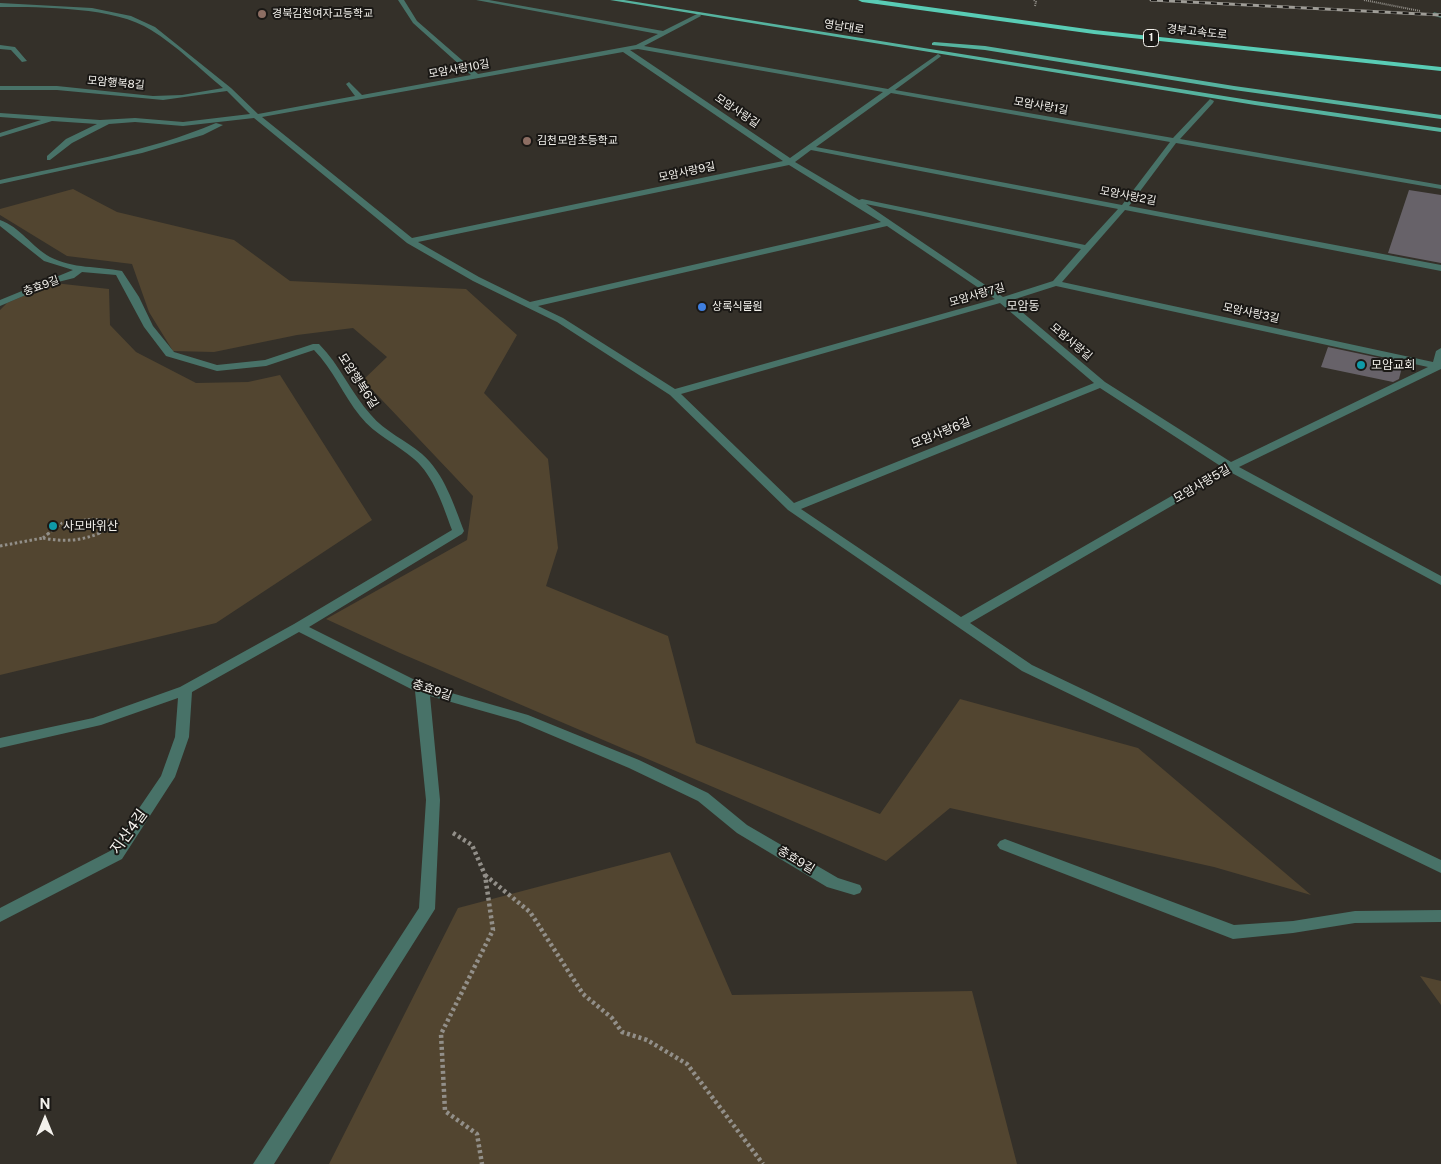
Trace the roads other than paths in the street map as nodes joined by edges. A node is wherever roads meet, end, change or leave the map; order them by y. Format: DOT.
graph roads {
  1 [pos="401,0"];
  2 [pos="479,0"];
  3 [pos="613,0"];
  4 [pos="661,0"];
  5 [pos="862,0"];
  6 [pos="925,0"];
  7 [pos="0,5"];
  8 [pos="698,14"];
  9 [pos="1434,14"];
  10 [pos="1441,16"];
  11 [pos="1088,22"];
  12 [pos="1098,24"];
  13 [pos="662,33"];
  14 [pos="925,43"];
  15 [pos="638,46"];
  16 [pos="0,47"];
  17 [pos="1319,47"];
  18 [pos="911,48"];
  19 [pos="624,49"];
  20 [pos="938,56"];
  21 [pos="24,61"];
  22 [pos="1441,68"];
  23 [pos="1075,71"];
  24 [pos="476,76"];
  25 [pos="349,84"];
  26 [pos="0,88"];
  27 [pos="229,89"];
  28 [pos="890,91"];
  29 [pos="360,97"];
  30 [pos="1210,101"];
  31 [pos="0,115"];
  32 [pos="256,116"];
  33 [pos="1441,117"];
  34 [pos="54,118"];
  35 [pos="228,120"];
  36 [pos="107,122"];
  37 [pos="1441,123"];
  38 [pos="1441,130"];
  39 [pos="0,135"];
  40 [pos="1441,137"];
  41 [pos="1175,140"];
  42 [pos="811,148"];
  43 [pos="50,158"];
  44 [pos="790,162"];
  45 [pos="0,182"];
  46 [pos="1441,187"];
  47 [pos="854,200"];
  48 [pos="1124,207"];
  49 [pos="0,223"];
  50 [pos="889,223"];
  51 [pos="410,241"];
  52 [pos="1088,248"];
  53 [pos="1441,268"];
  54 [pos="82,269"];
  55 [pos="1056,283"];
  56 [pos="1002,300"];
  57 [pos="0,303"];
  58 [pos="529,305"];
  59 [pos="1441,350"];
  60 [pos="1439,366"];
  61 [pos="1101,384"];
  62 [pos="674,393"];
  63 [pos="1230,468"];
  64 [pos="792,508"];
  65 [pos="1441,581"];
  66 [pos="960,623"];
  67 [pos="299,627"];
  68 [pos="422,688"];
  69 [pos="185,690"];
  70 [pos="0,743"];
  71 [pos="1005,845"];
  72 [pos="1441,867"];
  73 [pos="854,889"];
  74 [pos="0,916"];
  75 [pos="1441,916"];
  76 [pos="263,1164"];
  1 -- 24 [label="street"];
  2 -- 13 [label="street"];
  3 -- 8 [label="main road, 영남대로"];
  4 -- 14 [label="main road, 영남대로"];
  5 -- 22 [label="highway, 경부고속도로 / 1"];
  6 -- 11 [label="highway"];
  7 -- 27 [label="street"];
  8 -- 13 [label="street, 모암사랑10길"];
  8 -- 18 [label="main road, 영남대로"];
  9 -- 10 [label="street"];
  12 -- 17 [label="highway, 경부고속도로 / 1"];
  13 -- 15 [label="street, 모암사랑10길"];
  14 -- 23 [label="main road, 영남대로"];
  14 -- 33 [label="main road"];
  15 -- 19 [label="street, 모암사랑10길"];
  15 -- 28 [label="street, 모암사랑1길"];
  16 -- 21 [label="street"];
  18 -- 20 [label="main road"];
  18 -- 23 [label="main road, 영남대로"];
  19 -- 24 [label="street, 모암사랑10길"];
  19 -- 44 [label="street, 모암사랑길"];
  20 -- 28 [label="street, 모암사랑9길"];
  20 -- 30 [label="main road"];
  23 -- 37 [label="main road"];
  23 -- 38 [label="main road"];
  24 -- 29 [label="street, 모암사랑10길"];
  25 -- 29 [label="street"];
  26 -- 27 [label="street, 모암행복8길"];
  27 -- 32 [label="street"];
  28 -- 41 [label="street, 모암사랑1길"];
  28 -- 42 [label="street, 모암사랑9길"];
  29 -- 32 [label="street, 모암사랑10길"];
  30 -- 40 [label="main road"];
  30 -- 41 [label="street"];
  31 -- 34 [label="street"];
  32 -- 35 [label="street, 모암사랑10길"];
  32 -- 51 [label="street"];
  34 -- 36 [label="street"];
  34 -- 39 [label="street"];
  35 -- 36 [label="street"];
  35 -- 45 [label="street"];
  36 -- 43 [label="street"];
  41 -- 46 [label="street, 모암사랑1길"];
  41 -- 48 [label="street"];
  42 -- 44 [label="street, 모암사랑9길"];
  42 -- 48 [label="street, 모암사랑2길"];
  44 -- 47 [label="street, 모암사랑길"];
  44 -- 51 [label="street, 모암사랑9길"];
  47 -- 50 [label="street, 모암사랑길"];
  47 -- 52 [label="street"];
  48 -- 52 [label="street"];
  48 -- 53 [label="street, 모암사랑2길"];
  49 -- 54 [label="street, 모암행복6길"];
  50 -- 56 [label="street, 모암사랑길"];
  50 -- 58 [label="street"];
  51 -- 58 [label="street"];
  52 -- 55 [label="street"];
  54 -- 57 [label="street, 충효9길"];
  54 -- 67 [label="street, 모암행복6길"];
  55 -- 56 [label="street, 모암사랑7길"];
  55 -- 60 [label="street, 모암사랑3길"];
  56 -- 61 [label="street, 모암사랑길"];
  56 -- 62 [label="street, 모암사랑7길"];
  58 -- 62 [label="street"];
  59 -- 60 [label="street"];
  60 -- 63 [label="street, 모암사랑5길"];
  61 -- 63 [label="street, 모암사랑길"];
  61 -- 64 [label="street, 모암사랑6길"];
  62 -- 64 [label="street"];
  63 -- 65 [label="street, 모암사랑길"];
  63 -- 66 [label="street, 모암사랑5길"];
  64 -- 66 [label="street"];
  66 -- 72 [label="street"];
  67 -- 68 [label="street, 충효9길"];
  67 -- 69 [label="street"];
  68 -- 73 [label="street, 충효9길"];
  68 -- 76 [label="street"];
  69 -- 70 [label="street"];
  69 -- 74 [label="street, 지산4길"];
  71 -- 75 [label="street"];
}
